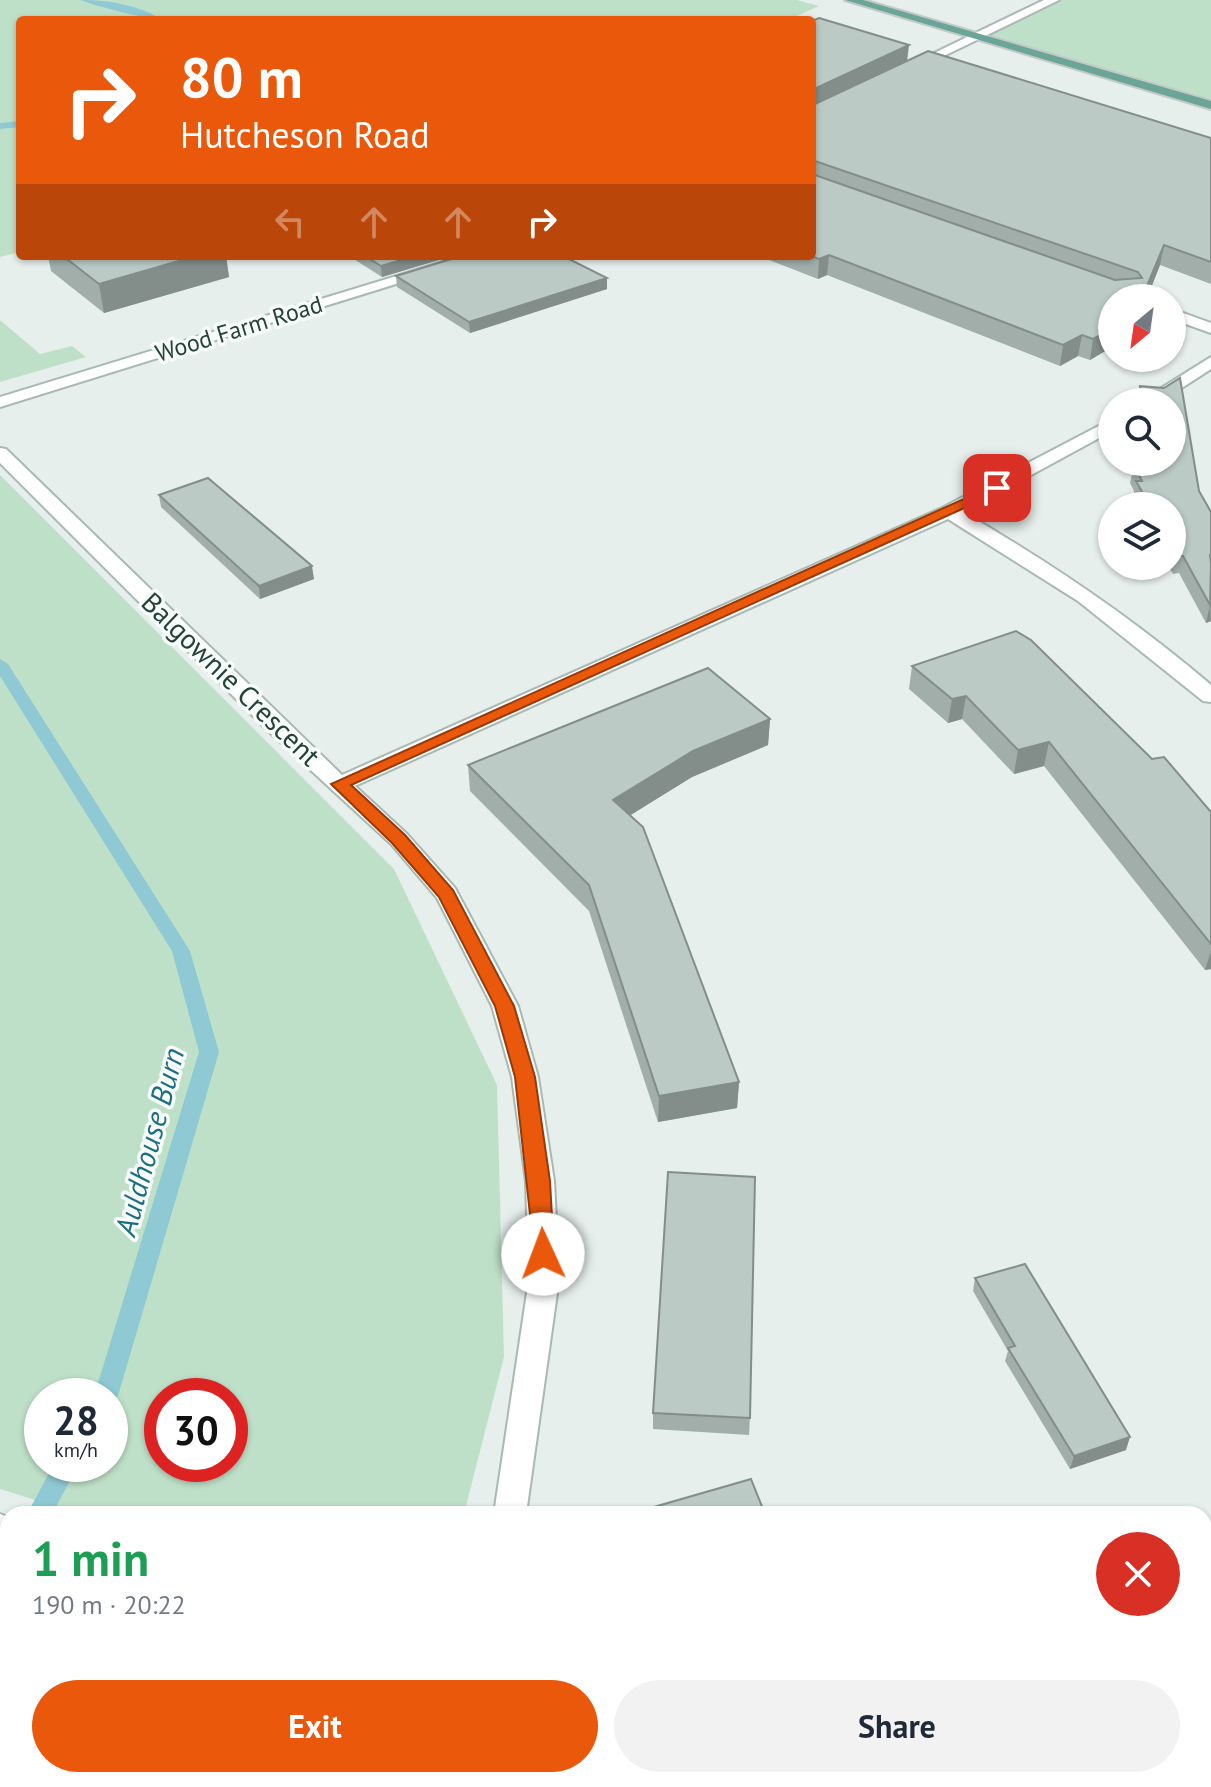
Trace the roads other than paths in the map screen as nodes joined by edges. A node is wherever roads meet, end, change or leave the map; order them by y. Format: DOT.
graph roads {
  1 [pos="851,0"];
  2 [pos="1053,0"];
  3 [pos="975,36"];
  4 [pos="904,71"];
  5 [pos="1211,105"];
  6 [pos="465,260"];
  7 [pos="1186,319"];
  8 [pos="1211,328"];
  9 [pos="1211,362"];
  10 [pos="1170,388"];
  11 [pos="0,402"];
  12 [pos="1098,432"];
  13 [pos="0,453"];
  14 [pos="949,512"];
  15 [pos="1211,696"];
  16 [pos="340,784"];
  17 [pos="511,1506"];
  1 -- 3 [label="main road"];
  2 -- 3 [label="street"];
  3 -- 4 [label="street"];
  3 -- 5 [label="main road"];
  6 -- 11 [label="street, Wood Farm Road"];
  7 -- 8 [label="street"];
  9 -- 10 [label="street"];
  12 -- 14 [label="street"];
  13 -- 16 [label="street, Balgownie Crescent"];
  14 -- 15 [label="street"];
  14 -- 16 [label="street"];
  16 -- 17 [label="street, Balgownie Crescent"];
}
